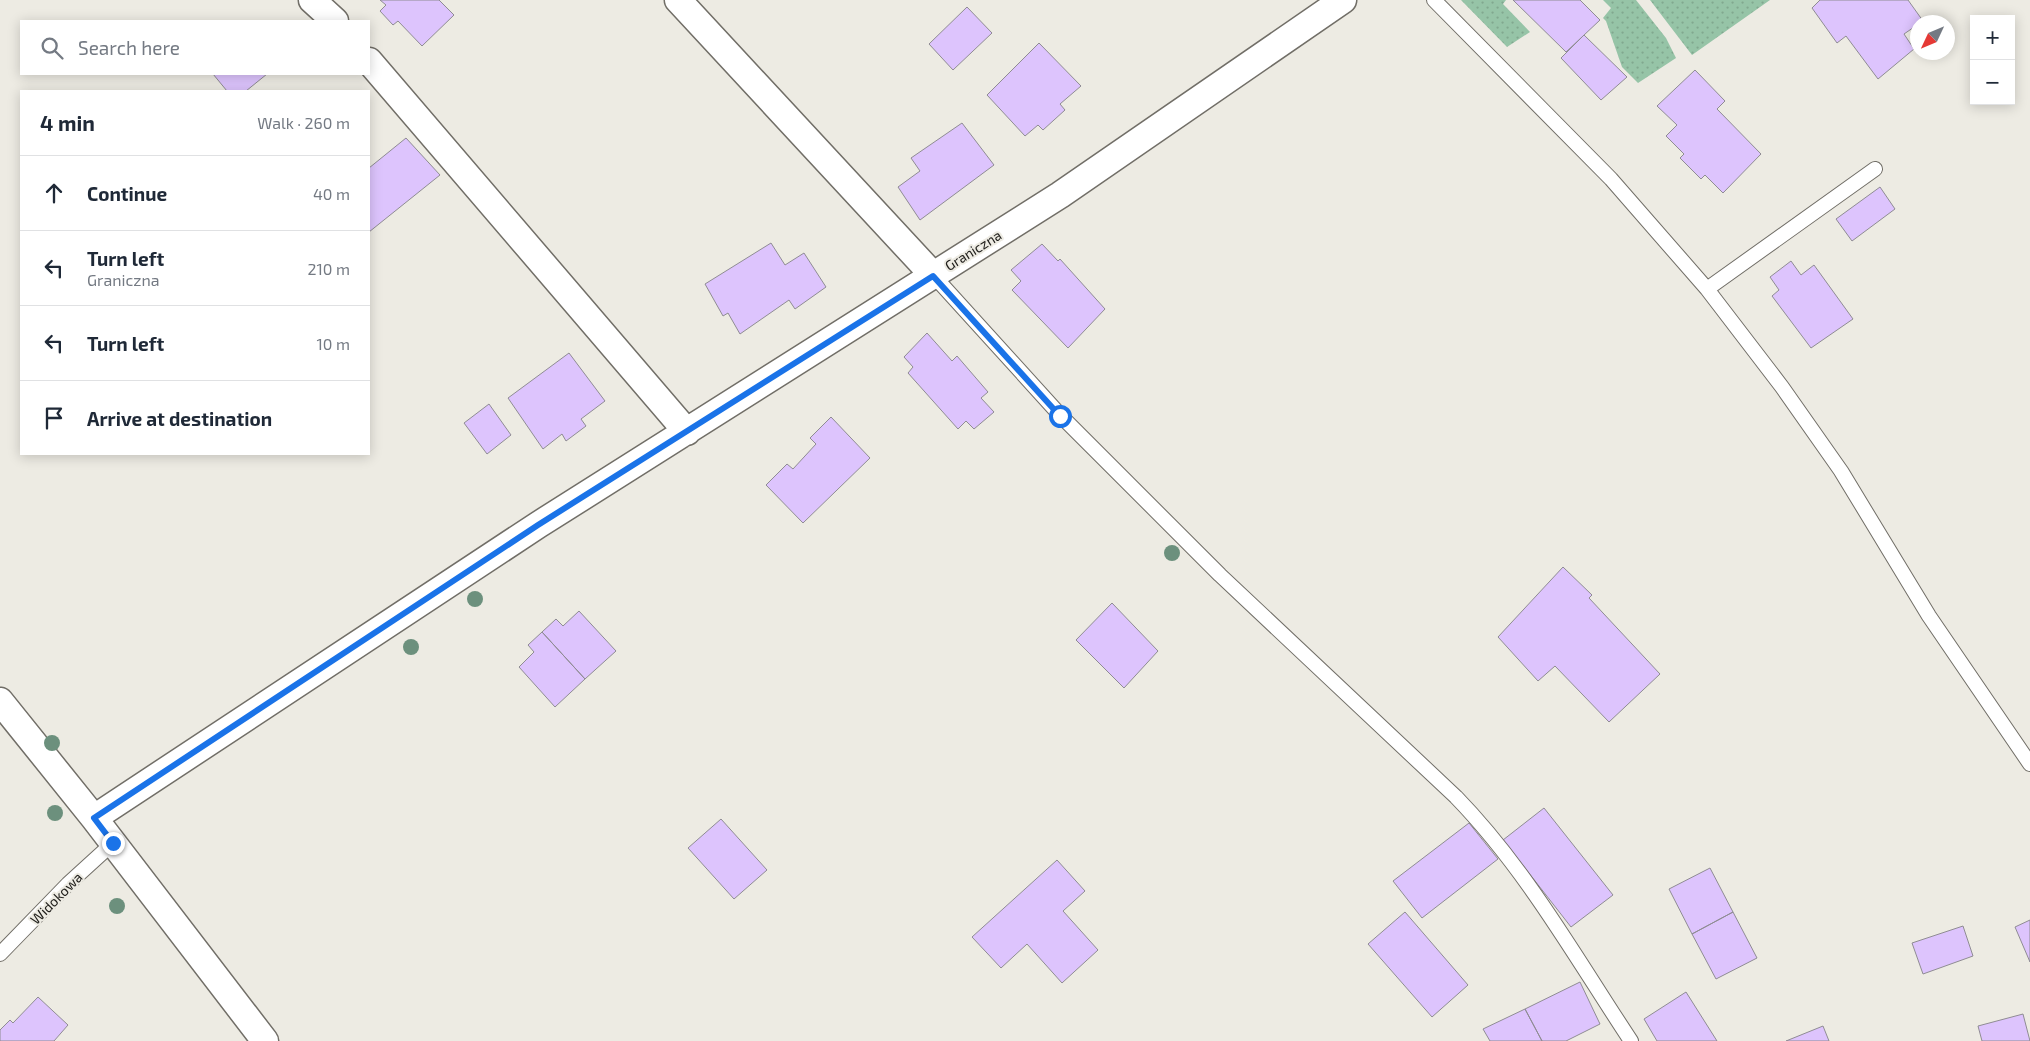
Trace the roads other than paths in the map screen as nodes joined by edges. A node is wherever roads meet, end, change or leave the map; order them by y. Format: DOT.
graph roads {
  1 [pos="312,0"];
  2 [pos="678,0"];
  3 [pos="1343,0"];
  4 [pos="1434,0"];
  5 [pos="334,20"];
  6 [pos="370,62"];
  7 [pos="1875,169"];
  8 [pos="933,276"];
  9 [pos="1707,289"];
  10 [pos="687,432"];
  11 [pos="0,701"];
  12 [pos="2030,764"];
  13 [pos="94,818"];
  14 [pos="113,843"];
  15 [pos="0,954"];
  16 [pos="265,1041"];
  17 [pos="1632,1041"];
  1 -- 5 [label="street"];
  2 -- 8 [label="street"];
  3 -- 8 [label="street, Graniczna"];
  4 -- 9 [label="lane"];
  6 -- 10 [label="street"];
  7 -- 9 [label="lane"];
  8 -- 10 [label="street, Graniczna"];
  8 -- 17 [label="lane"];
  9 -- 12 [label="lane"];
  10 -- 13 [label="street, Graniczna"];
  11 -- 13 [label="street"];
  13 -- 14 [label="street"];
  14 -- 15 [label="lane, Widokowa"];
  14 -- 16 [label="street"];
}
